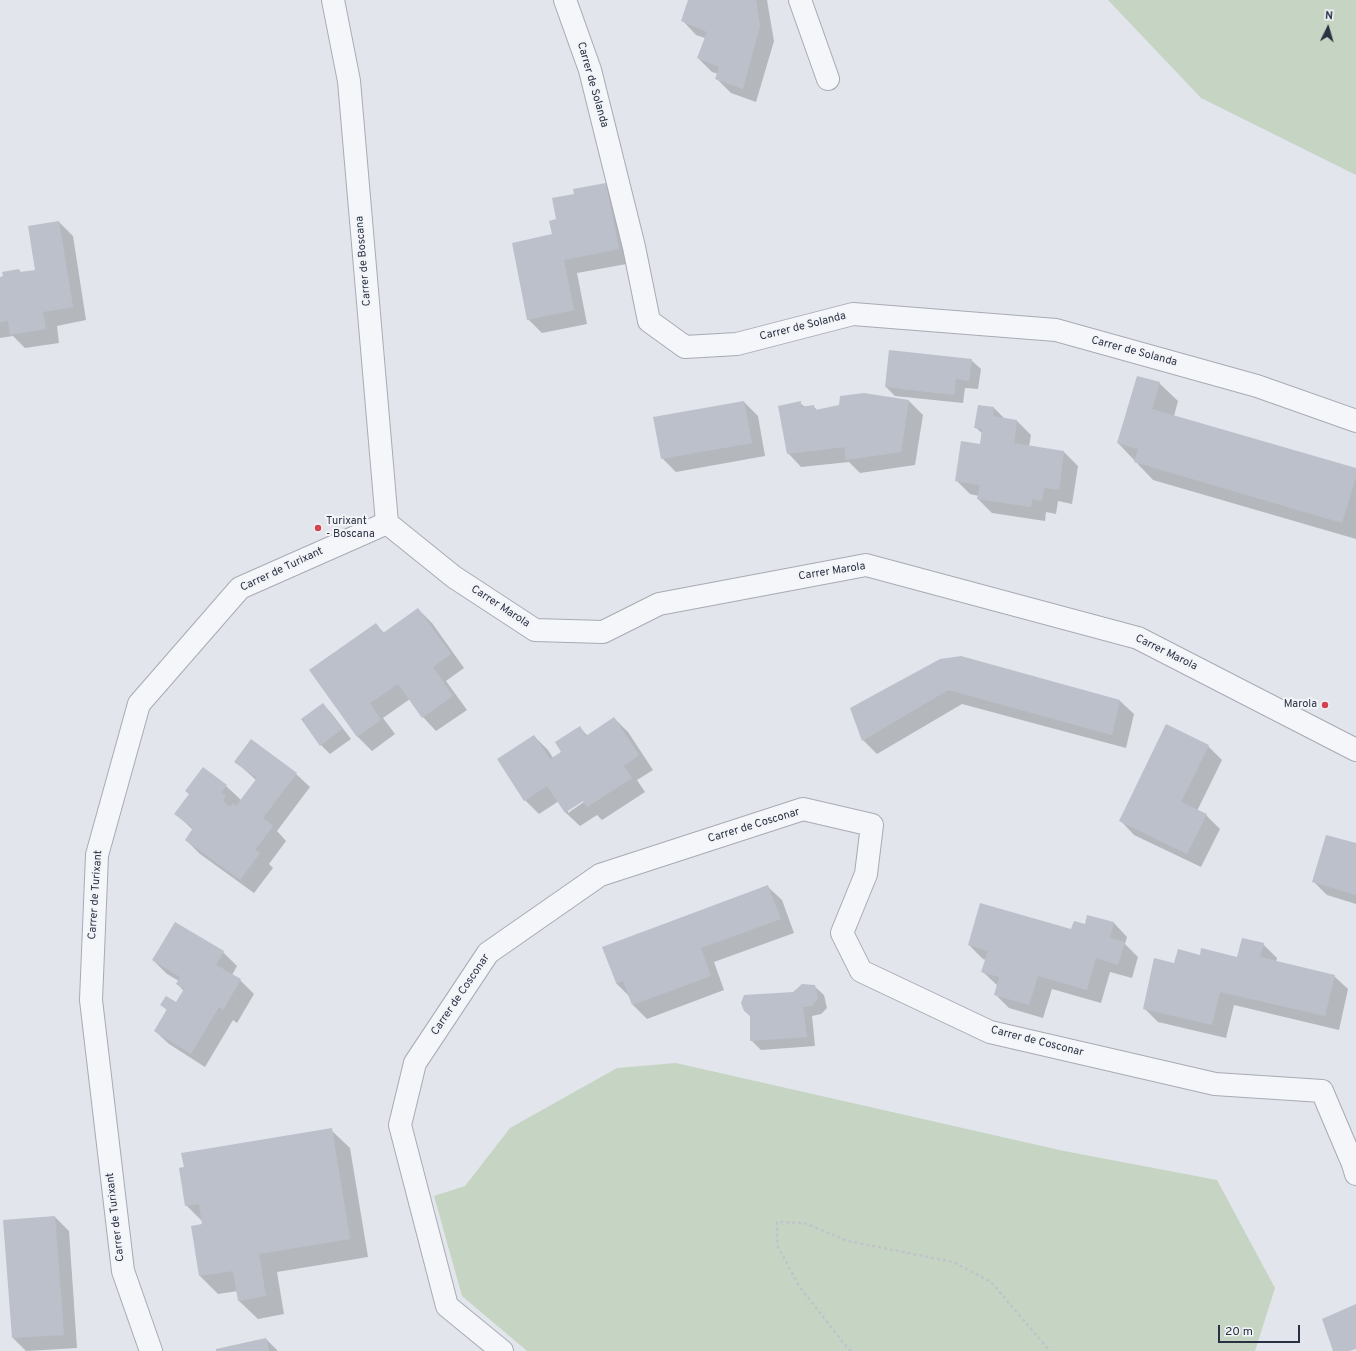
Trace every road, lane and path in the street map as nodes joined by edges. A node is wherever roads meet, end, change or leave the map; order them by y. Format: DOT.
graph roads {
  1 [pos="333,0"];
  2 [pos="565,0"];
  3 [pos="800,0"];
  4 [pos="828,79"];
  5 [pos="1356,421"];
  6 [pos="387,523"];
  7 [pos="1356,750"];
  8 [pos="1356,1174"];
  9 [pos="152,1351"];
  10 [pos="502,1351"];
  11 [pos="851,1351"];
  12 [pos="1050,1351"];
  1 -- 6 [label="street, Carrer de Boscana"];
  2 -- 5 [label="street, Carrer de Solanda"];
  3 -- 4 [label="street"];
  6 -- 7 [label="street, Carrer Marola"];
  6 -- 9 [label="street, Carrer de Turixant"];
  8 -- 10 [label="street, Carrer de Cosconar"];
  11 -- 12 [label="path"];
}
